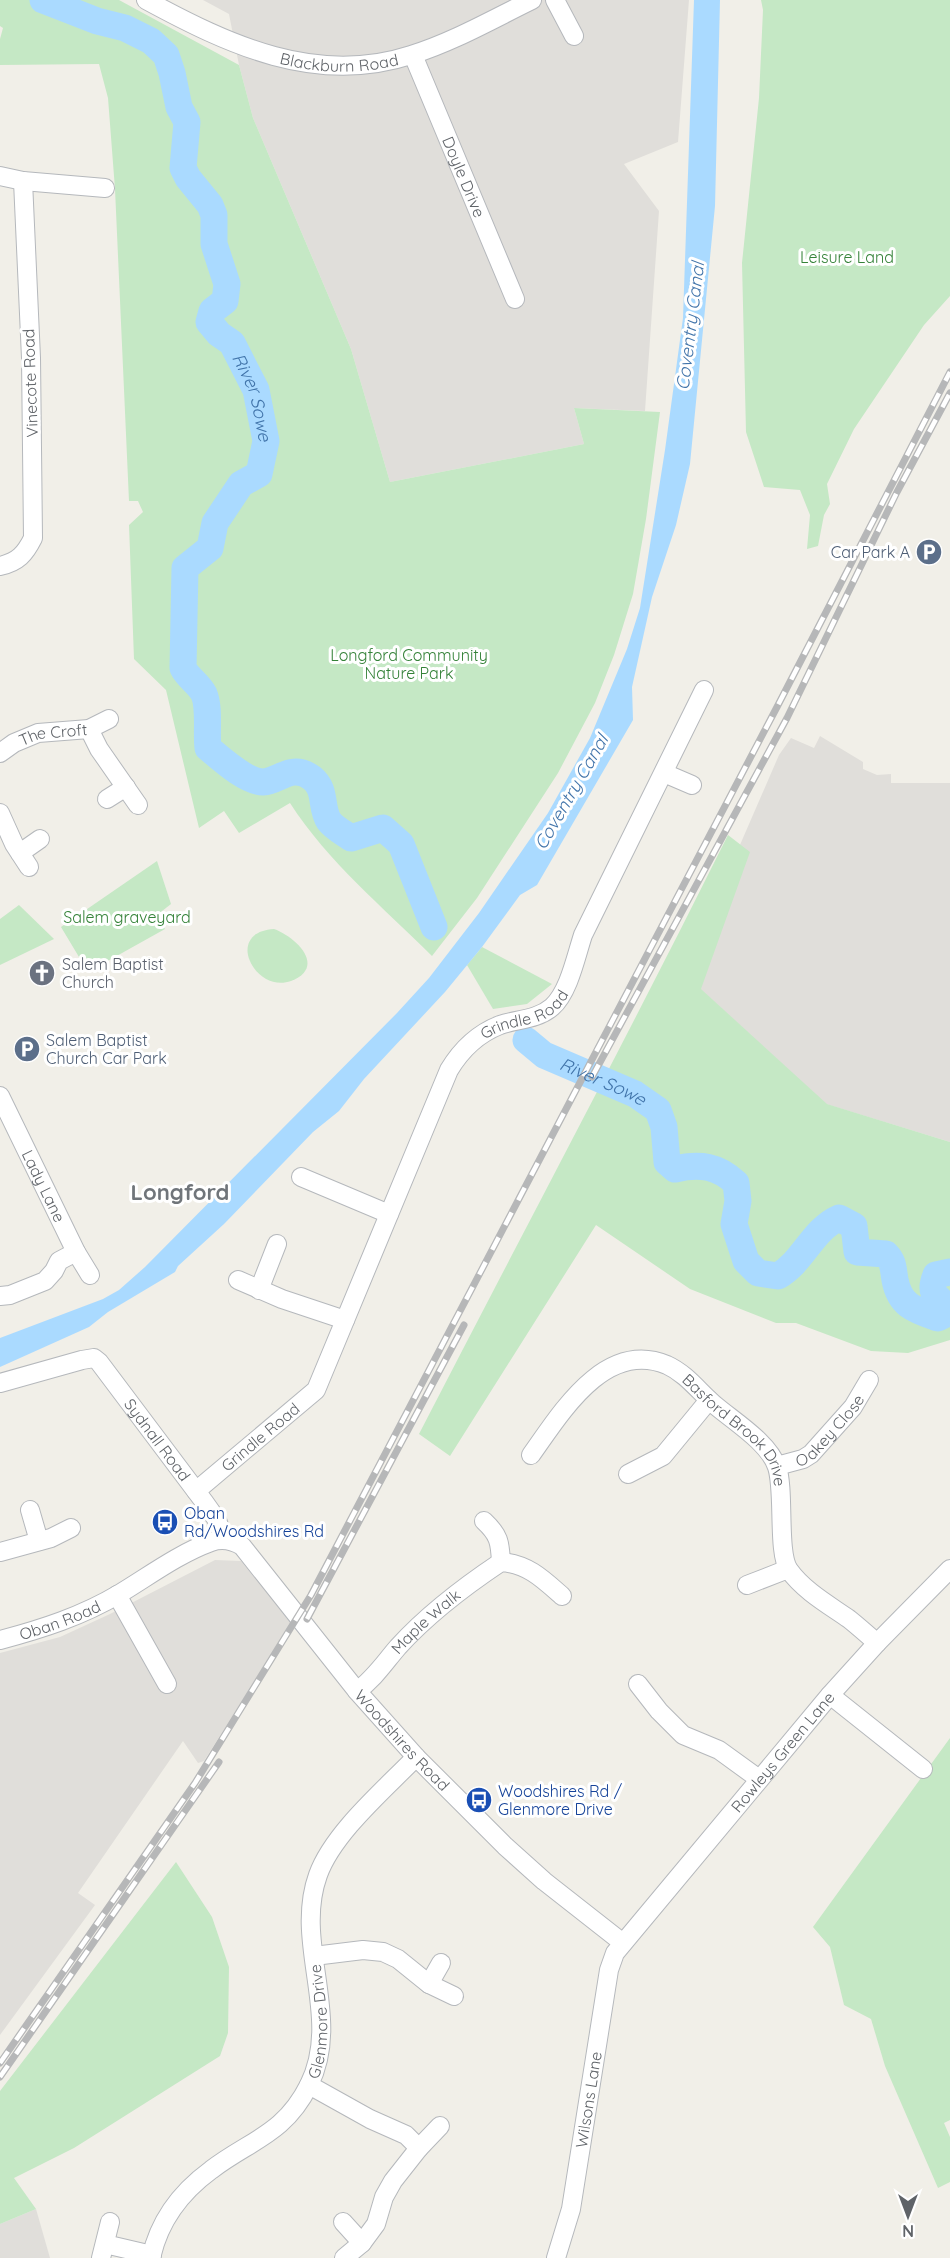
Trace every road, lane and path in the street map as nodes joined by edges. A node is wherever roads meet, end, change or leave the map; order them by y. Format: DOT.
graph roads {
  1 [pos="146,0"];
  2 [pos="532,0"];
  3 [pos="555,0"];
  4 [pos="574,36"];
  5 [pos="413,55"];
  6 [pos="0,176"];
  7 [pos="23,181"];
  8 [pos="105,188"];
  9 [pos="515,299"];
  10 [pos="0,566"];
  11 [pos="704,690"];
  12 [pos="110,719"];
  13 [pos="89,729"];
  14 [pos="0,753"];
  15 [pos="664,772"];
  16 [pos="692,785"];
  17 [pos="126,787"];
  18 [pos="107,799"];
  19 [pos="138,805"];
  20 [pos="0,813"];
  21 [pos="40,839"];
  22 [pos="0,1096"];
  23 [pos="301,1177"];
  24 [pos="388,1214"];
  25 [pos="277,1244"];
  26 [pos="76,1252"];
  27 [pos="90,1275"];
  28 [pos="238,1280"];
  29 [pos="259,1290"];
  30 [pos="0,1296"];
  31 [pos="345,1320"];
  32 [pos="869,1380"];
  33 [pos="0,1383"];
  34 [pos="709,1400"];
  35 [pos="531,1455"];
  36 [pos="777,1466"];
  37 [pos="628,1474"];
  38 [pos="196,1491"];
  39 [pos="30,1510"];
  40 [pos="484,1521"];
  41 [pos="71,1528"];
  42 [pos="224,1539"];
  43 [pos="39,1541"];
  44 [pos="0,1552"];
  45 [pos="501,1562"];
  46 [pos="788,1569"];
  47 [pos="950,1569"];
  48 [pos="747,1584"];
  49 [pos="117,1595"];
  50 [pos="562,1596"];
  51 [pos="0,1640"];
  52 [pos="877,1643"];
  53 [pos="167,1684"];
  54 [pos="638,1684"];
  55 [pos="357,1691"];
  56 [pos="831,1695"];
  57 [pos="416,1757"];
  58 [pos="923,1768"];
  59 [pos="759,1779"];
  60 [pos="623,1942"];
  61 [pos="314,1956"];
  62 [pos="441,1963"];
  63 [pos="429,1984"];
  64 [pos="454,1996"];
  65 [pos="309,2085"];
  66 [pos="440,2126"];
  67 [pos="419,2148"];
  68 [pos="343,2222"];
  69 [pos="110,2223"];
  70 [pos="362,2243"];
  71 [pos="103,2251"];
  72 [pos="151,2257"];
  73 [pos="344,2258"];
  74 [pos="556,2258"];
  1 -- 5 [label="street, Blackburn Road"];
  2 -- 5 [label="street, Blackburn Road"];
  3 -- 4 [label="street"];
  5 -- 9 [label="street, Doyle Drive"];
  6 -- 7 [label="street"];
  7 -- 8 [label="street"];
  7 -- 10 [label="street, Vinecote Road"];
  11 -- 15 [label="street, Grindle Road"];
  12 -- 13 [label="street, The Croft"];
  13 -- 14 [label="street, The Croft"];
  13 -- 17 [label="street"];
  15 -- 16 [label="street"];
  15 -- 24 [label="street, Grindle Road"];
  17 -- 18 [label="street"];
  17 -- 19 [label="street"];
  20 -- 21 [label="street"];
  22 -- 26 [label="street, Lady Lane"];
  23 -- 24 [label="street"];
  24 -- 31 [label="street, Grindle Road"];
  25 -- 29 [label="street"];
  26 -- 27 [label="street, Lady Lane"];
  26 -- 30 [label="street"];
  28 -- 29 [label="street"];
  29 -- 31 [label="street"];
  31 -- 38 [label="street, Grindle Road"];
  32 -- 36 [label="street, Oakey Close"];
  33 -- 38 [label="street, Sydnall Road"];
  34 -- 35 [label="street, Basford Brook Drive"];
  34 -- 36 [label="street, Basford Brook Drive"];
  34 -- 37 [label="street"];
  36 -- 46 [label="street, Basford Brook Drive"];
  38 -- 42 [label="street, Sydnall Road"];
  39 -- 43 [label="street"];
  40 -- 45 [label="street"];
  41 -- 43 [label="street"];
  42 -- 49 [label="street, Oban Road"];
  42 -- 55 [label="street, Woodshires Road"];
  43 -- 44 [label="street"];
  45 -- 50 [label="street"];
  45 -- 55 [label="street, Maple Walk"];
  46 -- 48 [label="street"];
  46 -- 52 [label="street"];
  47 -- 52 [label="street, Rowleys Green Lane"];
  49 -- 51 [label="street, Oban Road"];
  49 -- 53 [label="street, Oban Road"];
  52 -- 56 [label="street, Rowleys Green Lane"];
  54 -- 59 [label="street"];
  55 -- 57 [label="street, Woodshires Road"];
  56 -- 58 [label="street"];
  56 -- 59 [label="street, Rowleys Green Lane"];
  57 -- 60 [label="street, Woodshires Road"];
  57 -- 61 [label="street, Glenmore Drive"];
  59 -- 60 [label="street, Rowleys Green Lane"];
  60 -- 74 [label="street, Wilsons Lane"];
  61 -- 63 [label="street"];
  61 -- 65 [label="street, Glenmore Drive"];
  62 -- 63 [label="street"];
  63 -- 64 [label="street"];
  65 -- 67 [label="street"];
  65 -- 72 [label="street, Glenmore Drive"];
  66 -- 67 [label="street"];
  67 -- 70 [label="street"];
  68 -- 70 [label="street"];
  69 -- 71 [label="street, Glenmore Drive"];
  70 -- 73 [label="street"];
  71 -- 72 [label="street, Glenmore Drive"];
}
